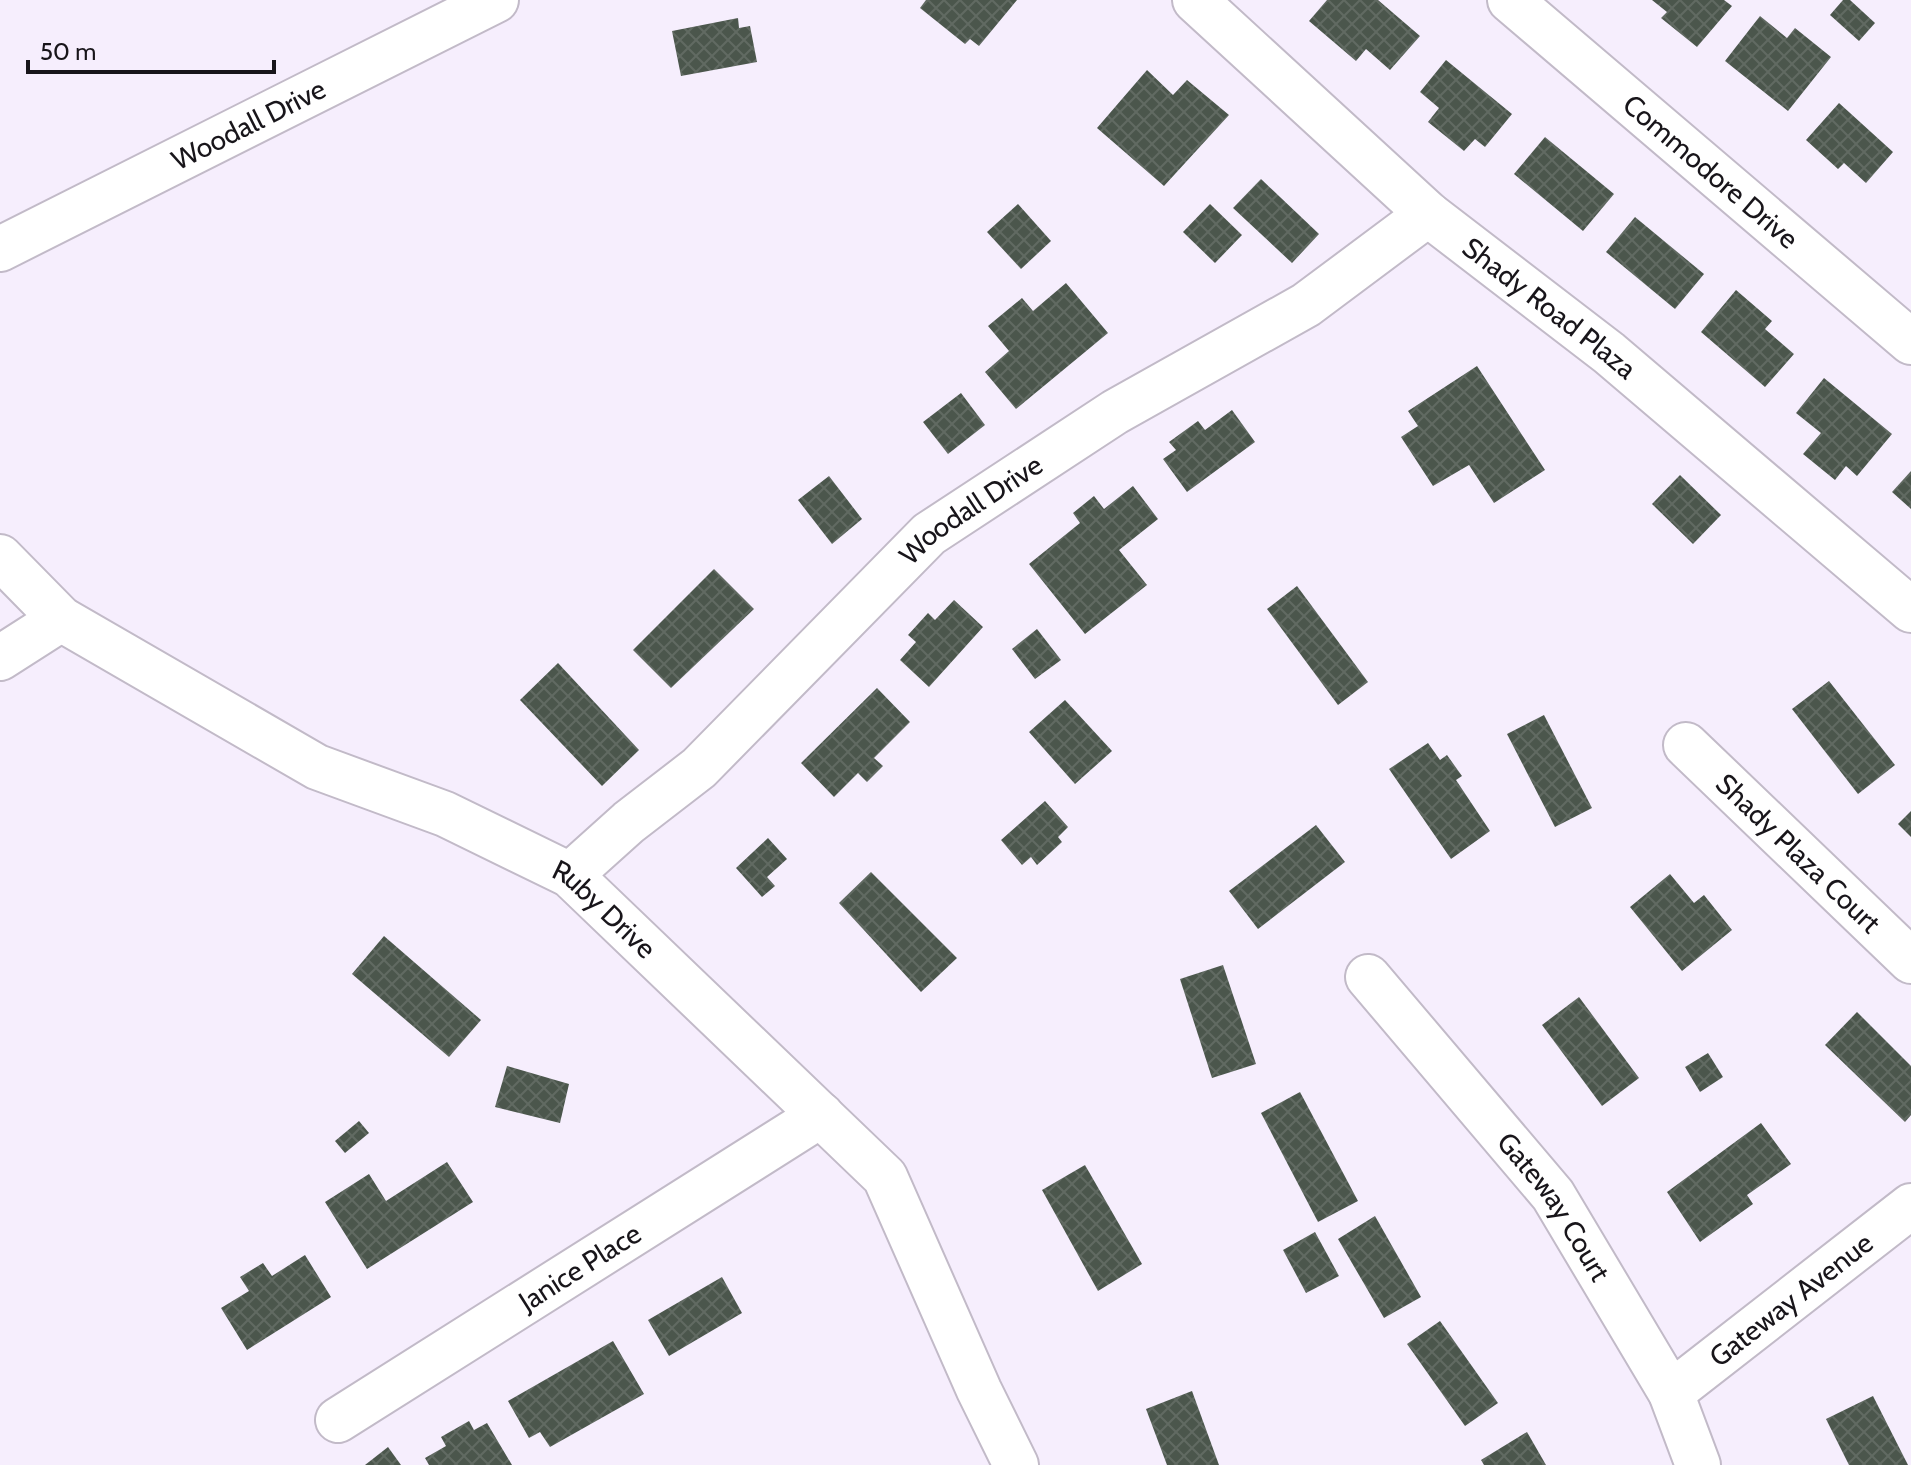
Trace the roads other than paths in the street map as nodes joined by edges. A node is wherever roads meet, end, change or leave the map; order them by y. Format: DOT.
graph roads {
  1 [pos="496,0"];
  2 [pos="1195,0"];
  3 [pos="1510,0"];
  4 [pos="1428,214"];
  5 [pos="0,249"];
  6 [pos="1911,342"];
  7 [pos="0,557"];
  8 [pos="1911,610"];
  9 [pos="61,619"];
  10 [pos="0,658"];
  11 [pos="1686,745"];
  12 [pos="570,875"];
  13 [pos="1911,961"];
  14 [pos="1368,977"];
  15 [pos="821,1115"];
  16 [pos="1911,1206"];
  17 [pos="1671,1393"];
  18 [pos="338,1420"];
  19 [pos="1016,1465"];
  20 [pos="1698,1465"];
  1 -- 5 [label="street, Woodall Drive"];
  2 -- 4 [label="street, Shady Road Plaza"];
  3 -- 6 [label="street, Commodore Drive"];
  4 -- 8 [label="street, Shady Road Plaza"];
  4 -- 12 [label="street, Woodall Drive"];
  7 -- 9 [label="street, Ruby Drive"];
  9 -- 10 [label="street"];
  9 -- 12 [label="street, Ruby Drive"];
  11 -- 13 [label="street, Shady Plaza Court"];
  12 -- 15 [label="street, Ruby Drive"];
  14 -- 17 [label="street, Gateway Court"];
  15 -- 18 [label="street, Janice Place"];
  15 -- 19 [label="street, Ruby Drive"];
  16 -- 17 [label="street, Gateway Avenue"];
  17 -- 20 [label="street, Gateway Court"];
}
